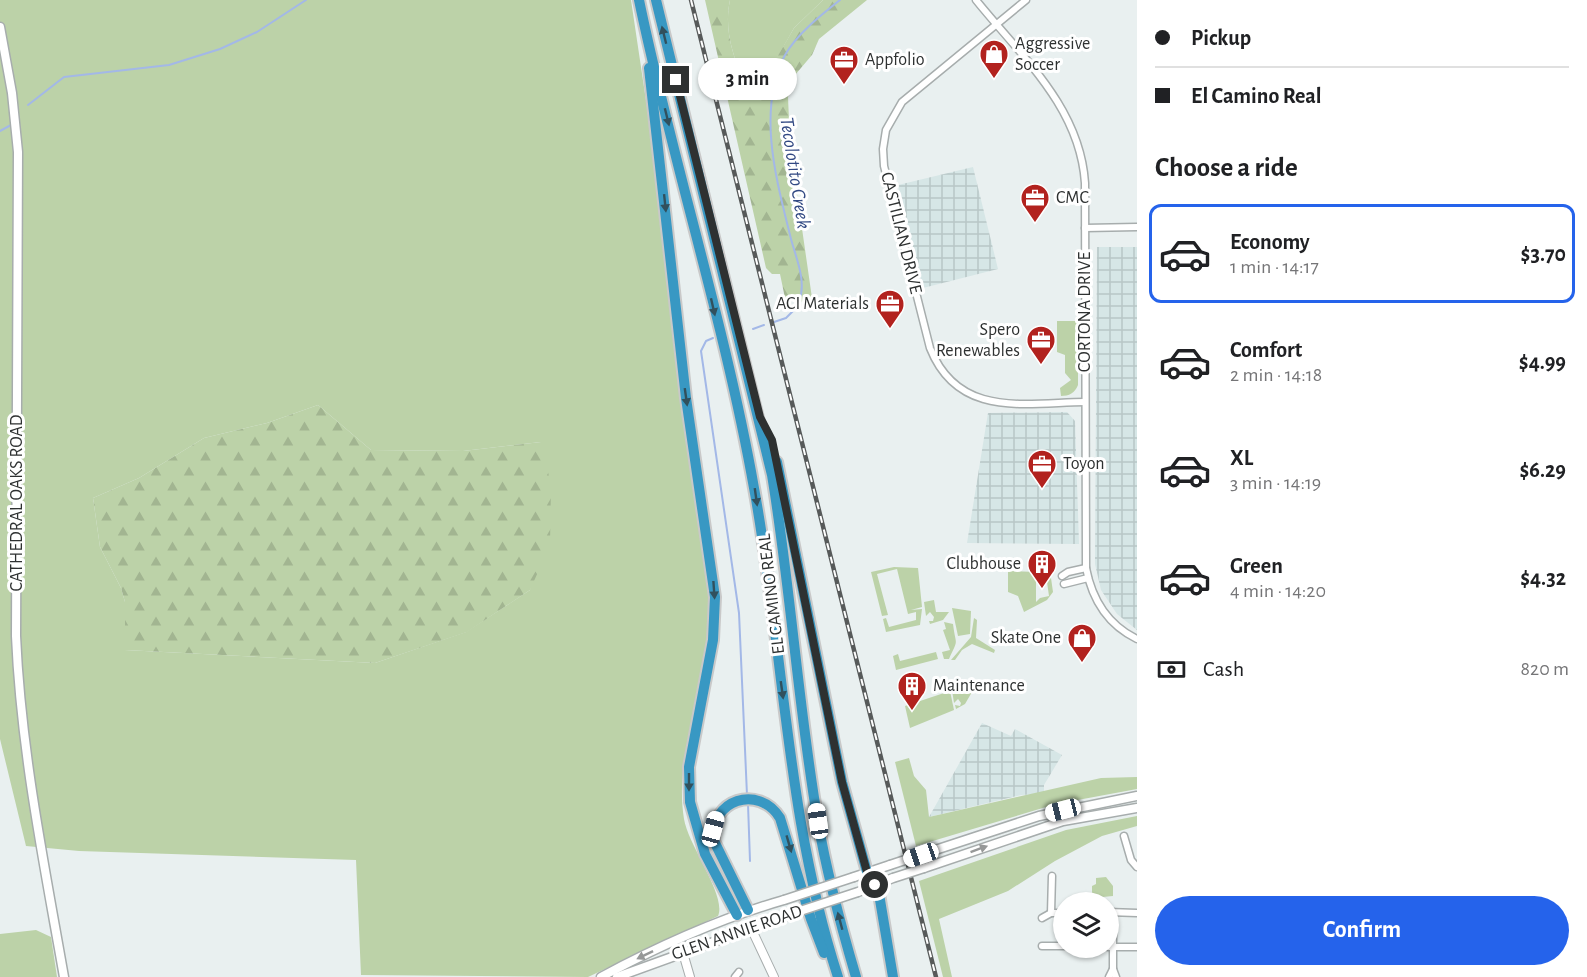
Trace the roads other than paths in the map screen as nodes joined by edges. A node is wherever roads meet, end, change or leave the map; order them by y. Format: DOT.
graph roads {
  1 [pos="639,0"];
  2 [pos="656,0"];
  3 [pos="976,0"];
  4 [pos="1026,0"];
  5 [pos="643,20"];
  6 [pos="996,24"];
  7 [pos="0,27"];
  8 [pos="1137,227"];
  9 [pos="1085,228"];
  10 [pos="1085,402"];
  11 [pos="760,417"];
  12 [pos="1086,568"];
  13 [pos="1088,578"];
  14 [pos="1137,639"];
  15 [pos="1137,796"];
  16 [pos="1137,808"];
  17 [pos="1124,836"];
  18 [pos="1137,867"];
  19 [pos="867,872"];
  20 [pos="1052,876"];
  21 [pos="875,885"];
  22 [pos="748,910"];
  23 [pos="1119,912"];
  24 [pos="1051,913"];
  25 [pos="1137,913"];
  26 [pos="737,915"];
  27 [pos="1042,918"];
  28 [pos="751,928"];
  29 [pos="1042,945"];
  30 [pos="1053,946"];
  31 [pos="1119,947"];
  32 [pos="1137,947"];
  33 [pos="683,953"];
  34 [pos="1112,958"];
  35 [pos="1113,969"];
  36 [pos="64,977"];
  37 [pos="601,977"];
  38 [pos="617,977"];
  39 [pos="690,977"];
  40 [pos="774,977"];
  41 [pos="836,977"];
  42 [pos="856,977"];
  43 [pos="893,977"];
  44 [pos="1109,977"];
  45 [pos="1116,977"];
  1 -- 5 [label="highway, EL CAMINO REAL"];
  11 -- 2 [label="highway, EL CAMINO REAL, one-way"];
  3 -- 6 [label="street, CORTONA DRIVE"];
  4 -- 6 [label="street, CASTILIAN DRIVE"];
  5 -- 26 [label="highway, one-way"];
  5 -- 41 [label="highway, EL CAMINO REAL, one-way"];
  6 -- 9 [label="street, CORTONA DRIVE"];
  6 -- 10 [label="street, CASTILIAN DRIVE"];
  7 -- 36 [label="main road, CATHEDRAL OAKS ROAD"];
  8 -- 9 [label="street"];
  9 -- 10 [label="street, CORTONA DRIVE"];
  10 -- 12 [label="street, CORTONA DRIVE"];
  11 -- 19 [label="highway"];
  42 -- 11 [label="highway, EL CAMINO REAL, one-way"];
  12 -- 13 [label="street, CORTONA DRIVE"];
  12 -- 13 [label="street"];
  13 -- 14 [label="street, CORTONA DRIVE"];
  15 -- 19 [label="main road, GLEN ANNIE ROAD, bridge"];
  21 -- 16 [label="main road, GLEN ANNIE ROAD, one-way, bridge"];
  17 -- 18 [label="street"];
  19 -- 21 [label="highway"];
  19 -- 22 [label="main road, GLEN ANNIE ROAD, bridge"];
  20 -- 24 [label="street"];
  21 -- 28 [label="main road, GLEN ANNIE ROAD, bridge"];
  21 -- 43 [label="highway"];
  22 -- 26 [label="main road, GLEN ANNIE ROAD"];
  22 -- 28 [label="main road"];
  22 -- 41 [label="highway, one-way"];
  23 -- 25 [label="street"];
  24 -- 27 [label="street"];
  26 -- 28 [label="main road"];
  26 -- 37 [label="main road, GLEN ANNIE ROAD, one-way"];
  28 -- 33 [label="main road, GLEN ANNIE ROAD"];
  28 -- 40 [label="street"];
  29 -- 30 [label="street"];
  31 -- 32 [label="street"];
  33 -- 38 [label="main road, GLEN ANNIE ROAD"];
  33 -- 39 [label="street"];
  34 -- 35 [label="street"];
  35 -- 44 [label="street"];
  35 -- 45 [label="street"];
}
